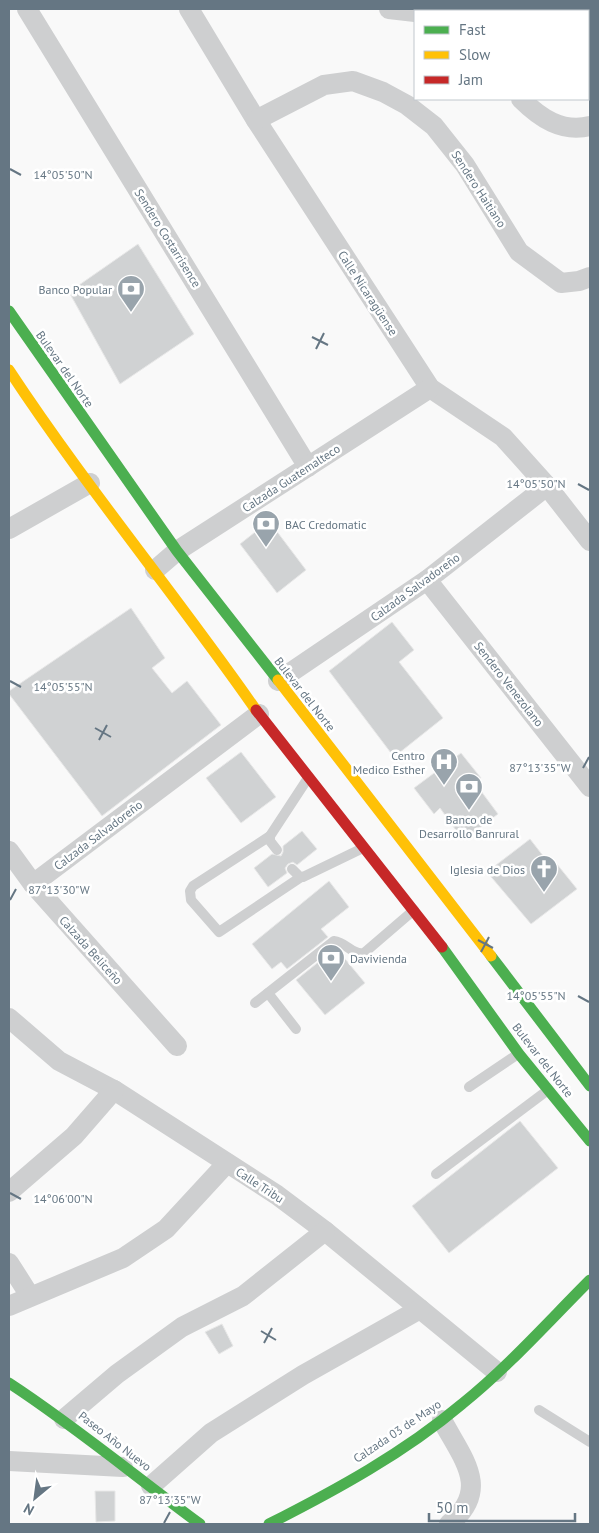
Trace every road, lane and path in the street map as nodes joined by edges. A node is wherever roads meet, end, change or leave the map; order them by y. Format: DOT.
graph roads {
  1 [pos="27,9"];
  2 [pos="189,9"];
  3 [pos="390,9"];
  4 [pos="414,12"];
  5 [pos="522,100"];
  6 [pos="256,120"];
  7 [pos="590,126"];
  8 [pos="590,277"];
  9 [pos="9,311"];
  10 [pos="9,370"];
  11 [pos="430,388"];
  12 [pos="308,467"];
  13 [pos="90,483"];
  14 [pos="547,486"];
  15 [pos="9,528"];
  16 [pos="590,541"];
  17 [pos="177,551"];
  18 [pos="155,570"];
  19 [pos="427,580"];
  20 [pos="278,681"];
  21 [pos="259,714"];
  22 [pos="309,777"];
  23 [pos="590,787"];
  24 [pos="270,836"];
  25 [pos="365,847"];
  26 [pos="277,850"];
  27 [pos="9,851"];
  28 [pos="292,869"];
  29 [pos="301,877"];
  30 [pos="33,884"];
  31 [pos="414,909"];
  32 [pos="268,993"];
  33 [pos="255,1003"];
  34 [pos="9,1018"];
  35 [pos="296,1029"];
  36 [pos="177,1046"];
  37 [pos="519,1054"];
  38 [pos="590,1086"];
  39 [pos="469,1087"];
  40 [pos="114,1090"];
  41 [pos="548,1090"];
  42 [pos="590,1141"];
  43 [pos="227,1163"];
  44 [pos="436,1174"];
  45 [pos="9,1192"];
  46 [pos="325,1230"];
  47 [pos="9,1263"];
  48 [pos="590,1280"];
  49 [pos="30,1296"];
  50 [pos="9,1306"];
  51 [pos="420,1309"];
  52 [pos="497,1372"];
  53 [pos="9,1383"];
  54 [pos="539,1410"];
  55 [pos="64,1419"];
  56 [pos="442,1420"];
  57 [pos="590,1442"];
  58 [pos="9,1461"];
  59 [pos="123,1467"];
  60 [pos="151,1486"];
  61 [pos="200,1524"];
  62 [pos="269,1524"];
  63 [pos="449,1524"];
  1 -- 12 [label="street, Sendero Costarrisence"];
  2 -- 6 [label="street, Calle Nicaragüense"];
  3 -- 4 [label="street"];
  5 -- 7 [label="street"];
  6 -- 8 [label="street, Sendero Haitiano"];
  6 -- 11 [label="street, Calle Nicaragüense"];
  9 -- 17 [label="main road, Bulevar del Norte"];
  10 -- 13 [label="main road, Bulevar del Norte"];
  11 -- 12 [label="street, Calzada Guatemalteco"];
  11 -- 14 [label="street, Calle Nicaragüense"];
  12 -- 17 [label="street, Calzada Guatemalteco"];
  13 -- 15 [label="street"];
  13 -- 18 [label="main road, Bulevar del Norte"];
  14 -- 16 [label="street, Calle Nicaragüense"];
  14 -- 19 [label="street, Calzada Salvadoreño"];
  17 -- 18 [label="street, Calzada Guatemalteco"];
  17 -- 20 [label="main road, Bulevar del Norte"];
  18 -- 21 [label="main road, Bulevar del Norte"];
  19 -- 20 [label="street, Calzada Salvadoreño"];
  19 -- 23 [label="street, Sendero Venezolano"];
  20 -- 38 [label="main road, Bulevar del Norte"];
  21 -- 22 [label="main road, Bulevar del Norte"];
  21 -- 30 [label="street, Calzada Salvadoreño"];
  22 -- 24 [label="lane"];
  22 -- 25 [label="main road, Bulevar del Norte"];
  24 -- 26 [label="lane"];
  24 -- 29 [label="lane"];
  25 -- 29 [label="lane"];
  25 -- 31 [label="main road, Bulevar del Norte"];
  27 -- 30 [label="street, Calzada Beliceño"];
  28 -- 29 [label="lane"];
  30 -- 36 [label="street, Calzada Beliceño"];
  31 -- 32 [label="lane"];
  31 -- 37 [label="main road, Bulevar del Norte"];
  32 -- 33 [label="lane"];
  32 -- 35 [label="lane"];
  34 -- 40 [label="street, Calle Tribu"];
  37 -- 39 [label="lane"];
  37 -- 41 [label="main road, Bulevar del Norte"];
  40 -- 43 [label="street, Calle Tribu"];
  40 -- 45 [label="street"];
  41 -- 42 [label="main road, Bulevar del Norte"];
  41 -- 44 [label="lane"];
  43 -- 46 [label="street, Calle Tribu"];
  43 -- 49 [label="street"];
  46 -- 51 [label="street, Calle Tribu"];
  46 -- 55 [label="street"];
  47 -- 49 [label="street"];
  48 -- 52 [label="main road, Calzada 03 de Mayo"];
  49 -- 50 [label="street"];
  51 -- 52 [label="street, Calle Tribu"];
  51 -- 60 [label="street"];
  52 -- 56 [label="main road, Calzada 03 de Mayo"];
  53 -- 55 [label="main road, Paseo Año Nuevo"];
  54 -- 57 [label="lane"];
  55 -- 59 [label="main road, Paseo Año Nuevo"];
  56 -- 62 [label="main road, Calzada 03 de Mayo"];
  56 -- 63 [label="street"];
  58 -- 59 [label="street"];
  59 -- 60 [label="main road, Paseo Año Nuevo"];
  60 -- 61 [label="main road, Paseo Año Nuevo"];
}
